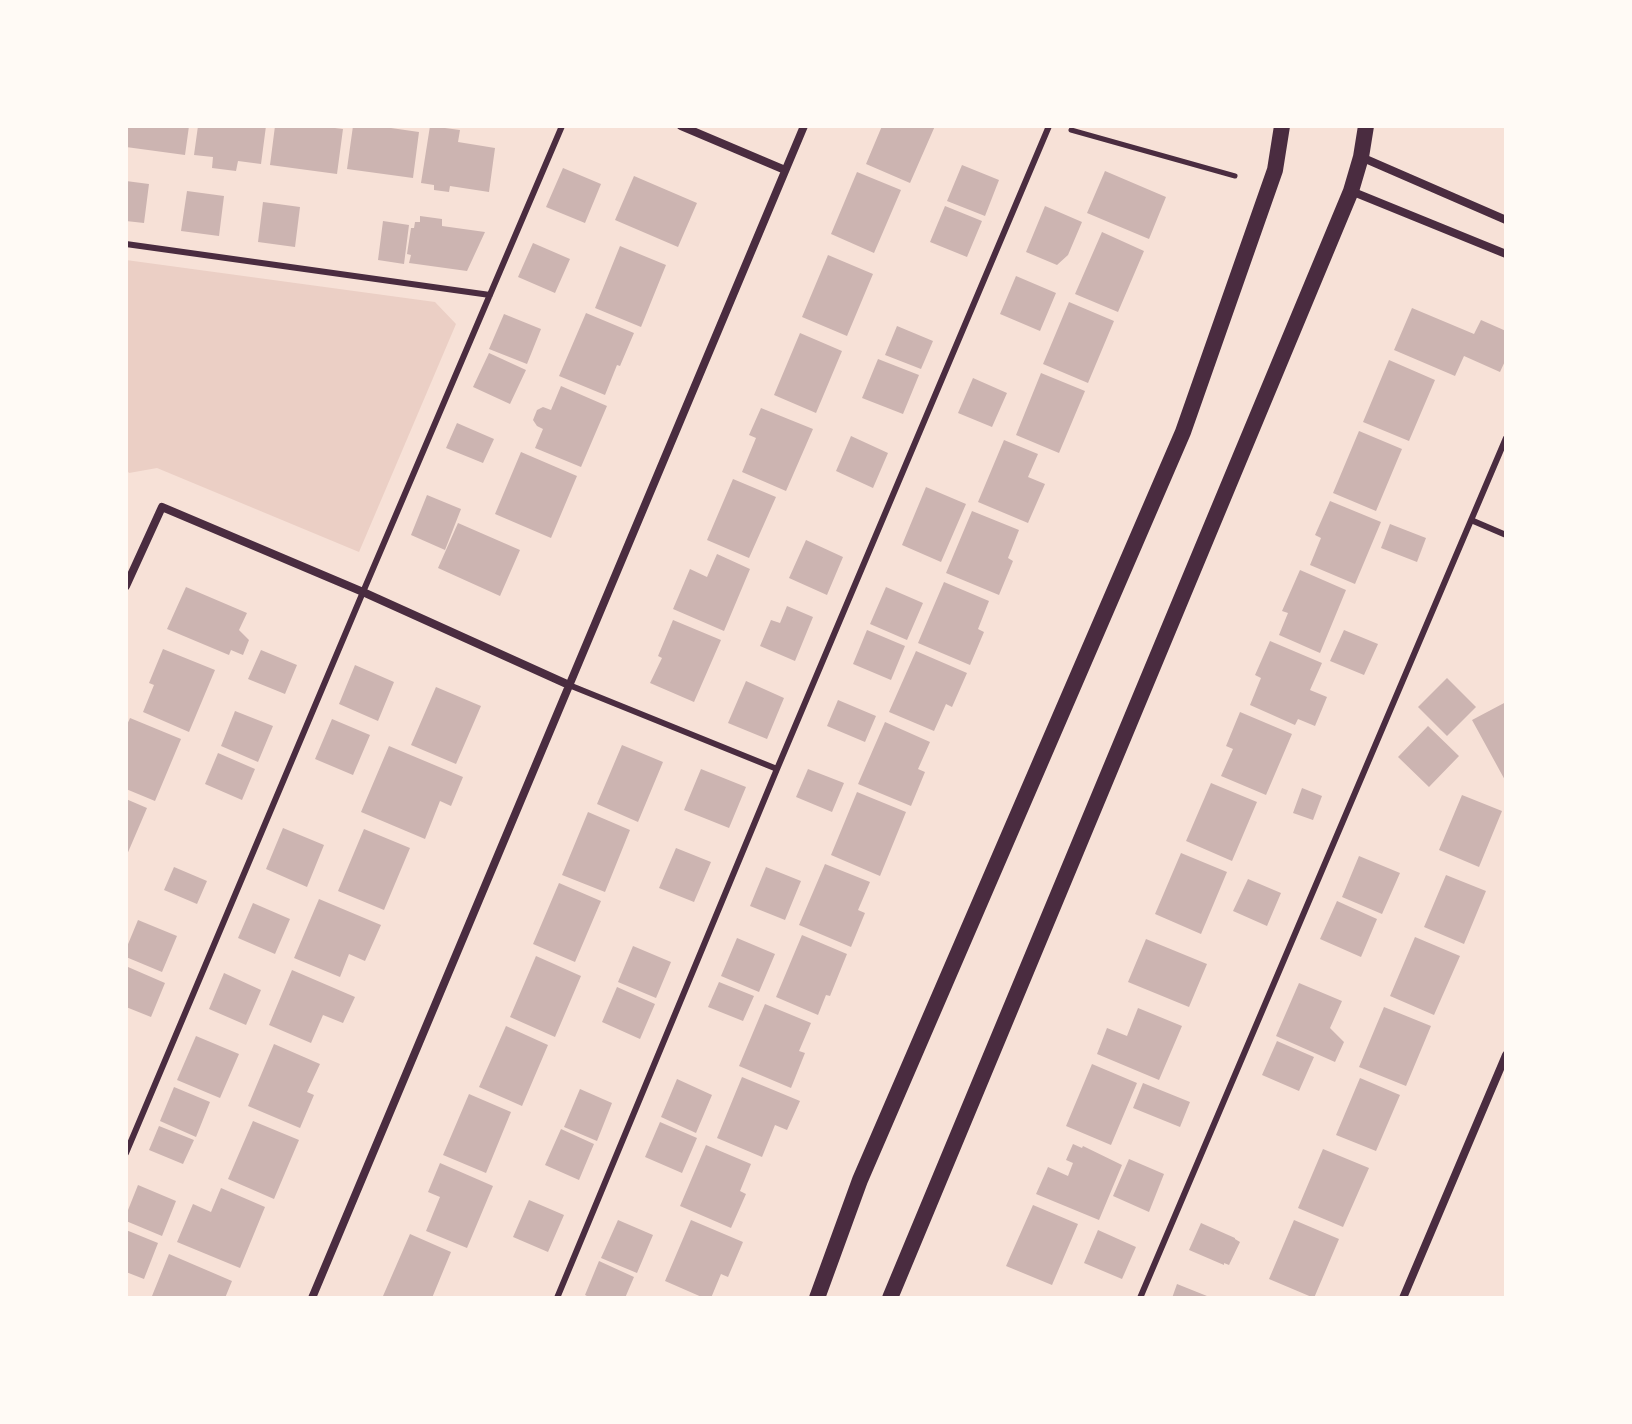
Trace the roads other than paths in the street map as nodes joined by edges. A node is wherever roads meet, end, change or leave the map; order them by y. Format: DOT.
graph roads {
  1 [pos="562,126"];
  2 [pos="681,126"];
  3 [pos="804,126"];
  4 [pos="1049,126"];
  5 [pos="1282,126"];
  6 [pos="1366,126"];
  7 [pos="1361,157"];
  8 [pos="785,170"];
  9 [pos="1351,191"];
  10 [pos="1506,220"];
  11 [pos="126,244"];
  12 [pos="1506,254"];
  13 [pos="490,295"];
  14 [pos="1506,438"];
  15 [pos="1471,520"];
  16 [pos="1506,535"];
  17 [pos="126,586"];
  18 [pos="363,592"];
  19 [pos="569,685"];
  20 [pos="777,769"];
  21 [pos="1506,1055"];
  22 [pos="126,1153"];
  23 [pos="312,1298"];
  24 [pos="557,1298"];
  25 [pos="817,1298"];
  26 [pos="890,1298"];
  27 [pos="1140,1298"];
  28 [pos="1403,1298"];
  1 -- 13 [label="lane"];
  2 -- 8 [label="street"];
  3 -- 8 [label="street"];
  4 -- 20 [label="lane"];
  5 -- 25 [label="main road"];
  6 -- 7 [label="main road"];
  7 -- 9 [label="main road"];
  7 -- 10 [label="street"];
  8 -- 19 [label="street"];
  9 -- 12 [label="street"];
  9 -- 26 [label="main road"];
  11 -- 13 [label="lane"];
  13 -- 18 [label="lane"];
  14 -- 15 [label="lane"];
  15 -- 16 [label="lane"];
  15 -- 27 [label="lane"];
  17 -- 18 [label="street"];
  18 -- 19 [label="street"];
  18 -- 22 [label="lane"];
  19 -- 20 [label="lane"];
  19 -- 23 [label="street"];
  20 -- 24 [label="lane"];
  21 -- 28 [label="street"];
}
